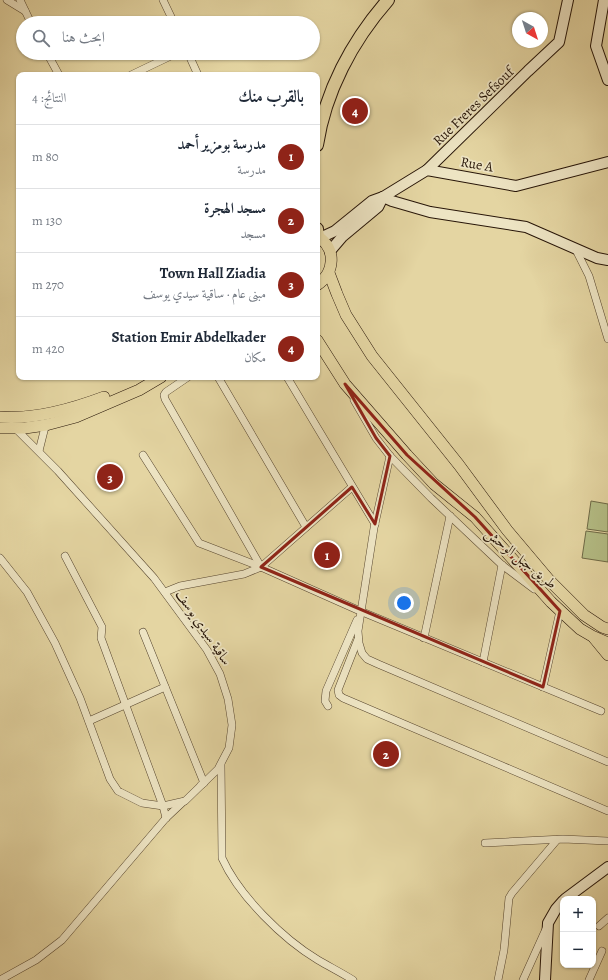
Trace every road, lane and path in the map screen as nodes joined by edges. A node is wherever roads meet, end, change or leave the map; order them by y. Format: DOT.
graph roads {
  1 [pos="7,0"];
  2 [pos="20,0"];
  3 [pos="163,0"];
  4 [pos="388,0"];
  5 [pos="568,0"];
  6 [pos="604,0"];
  7 [pos="25,11"];
  8 [pos="28,16"];
  9 [pos="171,16"];
  10 [pos="51,60"];
  11 [pos="162,60"];
  12 [pos="191,60"];
  13 [pos="57,72"];
  14 [pos="137,72"];
  15 [pos="197,72"];
  16 [pos="608,80"];
  17 [pos="320,129"];
  18 [pos="608,162"];
  19 [pos="427,170"];
  20 [pos="383,197"];
  21 [pos="320,235"];
  22 [pos="320,237"];
  23 [pos="575,248"];
  24 [pos="330,252"];
  25 [pos="608,260"];
  26 [pos="329,273"];
  27 [pos="320,283"];
  28 [pos="608,339"];
  29 [pos="320,345"];
  30 [pos="143,380"];
  31 [pos="156,380"];
  32 [pos="181,380"];
  33 [pos="220,380"];
  34 [pos="289,380"];
  35 [pos="345,384"];
  36 [pos="0,417"];
  37 [pos="46,419"];
  38 [pos="13,423"];
  39 [pos="0,428"];
  40 [pos="39,451"];
  41 [pos="143,455"];
  42 [pos="390,456"];
  43 [pos="352,487"];
  44 [pos="450,516"];
  45 [pos="375,524"];
  46 [pos="306,527"];
  47 [pos="65,556"];
  48 [pos="0,558"];
  49 [pos="502,565"];
  50 [pos="261,568"];
  51 [pos="165,592"];
  52 [pos="551,602"];
  53 [pos="360,611"];
  54 [pos="560,611"];
  55 [pos="608,629"];
  56 [pos="143,632"];
  57 [pos="592,636"];
  58 [pos="358,638"];
  59 [pos="424,638"];
  60 [pos="608,643"];
  61 [pos="608,655"];
  62 [pos="483,662"];
  63 [pos="165,687"];
  64 [pos="543,687"];
  65 [pos="126,705"];
  66 [pos="328,706"];
  67 [pos="601,711"];
  68 [pos="89,721"];
  69 [pos="608,762"];
  70 [pos="221,764"];
  71 [pos="204,783"];
  72 [pos="163,806"];
  73 [pos="608,811"];
  74 [pos="166,818"];
  75 [pos="557,840"];
  76 [pos="608,841"];
  77 [pos="485,843"];
  78 [pos="608,867"];
  79 [pos="569,896"];
  80 [pos="560,904"];
  81 [pos="608,918"];
  82 [pos="548,923"];
  83 [pos="599,926"];
  84 [pos="602,950"];
  85 [pos="0,980"];
  86 [pos="353,980"];
  87 [pos="498,980"];
  88 [pos="523,980"];
  89 [pos="545,980"];
  90 [pos="589,980"];
  1 -- 7 [label="street"];
  2 -- 7 [label="street"];
  3 -- 9 [label="street"];
  4 -- 17 [label="highway"];
  5 -- 19 [label="main road, Rue Freres Sefsouf"];
  6 -- 16 [label="main road"];
  7 -- 8 [label="street"];
  10 -- 13 [label="street"];
  11 -- 14 [label="street"];
  12 -- 15 [label="street"];
  18 -- 19 [label="main road, Rue A"];
  19 -- 20 [label="main road"];
  20 -- 21 [label="main road"];
  20 -- 23 [label="main road"];
  20 -- 24 [label="main road"];
  22 -- 24 [label="main road"];
  23 -- 25 [label="main road"];
  23 -- 28 [label="street"];
  24 -- 26 [label="main road"];
  26 -- 27 [label="main road"];
  26 -- 55 [label="main road, طريق جبل الوحش"];
  29 -- 35 [label="main road, طريق جبل الوحش"];
  30 -- 37 [label="main road"];
  31 -- 37 [label="main road"];
  32 -- 50 [label="street"];
  33 -- 46 [label="street"];
  34 -- 43 [label="street"];
  35 -- 42 [label="street, طريق جبل الوحش"];
  35 -- 52 [label="main road, طريق جبل الوحش"];
  36 -- 38 [label="main road"];
  37 -- 38 [label="main road"];
  37 -- 40 [label="street"];
  38 -- 39 [label="main road"];
  38 -- 40 [label="street, ساقية سيدي يوسف"];
  40 -- 51 [label="street, ساقية سيدي يوسف"];
  41 -- 50 [label="street"];
  42 -- 44 [label="street, طريق جبل الوحش"];
  42 -- 45 [label="street"];
  43 -- 45 [label="street"];
  43 -- 46 [label="street"];
  44 -- 49 [label="street, طريق جبل الوحش"];
  44 -- 59 [label="street"];
  45 -- 53 [label="street"];
  46 -- 50 [label="street"];
  47 -- 65 [label="street"];
  48 -- 68 [label="street, ساقية سيدي يوسف"];
  49 -- 52 [label="street, طريق جبل الوحش"];
  49 -- 62 [label="street"];
  50 -- 51 [label="street"];
  50 -- 53 [label="street"];
  51 -- 70 [label="street, ساقية سيدي يوسف"];
  52 -- 54 [label="main road"];
  53 -- 58 [label="street"];
  53 -- 59 [label="street"];
  53 -- 66 [label="street"];
  54 -- 57 [label="main road"];
  54 -- 64 [label="street"];
  56 -- 63 [label="street"];
  57 -- 60 [label="main road"];
  57 -- 61 [label="main road"];
  58 -- 69 [label="street"];
  58 -- 73 [label="street"];
  59 -- 62 [label="street"];
  62 -- 64 [label="street"];
  63 -- 65 [label="street"];
  63 -- 71 [label="street"];
  64 -- 67 [label="street"];
  65 -- 68 [label="street"];
  65 -- 72 [label="street"];
  68 -- 72 [label="street, ساقية سيدي يوسف"];
  70 -- 71 [label="street, ساقية سيدي يوسف"];
  70 -- 86 [label="street"];
  71 -- 72 [label="street, ساقية سيدي يوسف"];
  71 -- 74 [label="street"];
  72 -- 74 [label="street"];
  74 -- 85 [label="street"];
  75 -- 76 [label="street"];
  75 -- 77 [label="street"];
  75 -- 87 [label="street"];
  78 -- 79 [label="main road"];
  80 -- 82 [label="main road"];
  81 -- 83 [label="street"];
  82 -- 88 [label="street"];
  82 -- 89 [label="main road"];
  84 -- 90 [label="street"];
}
